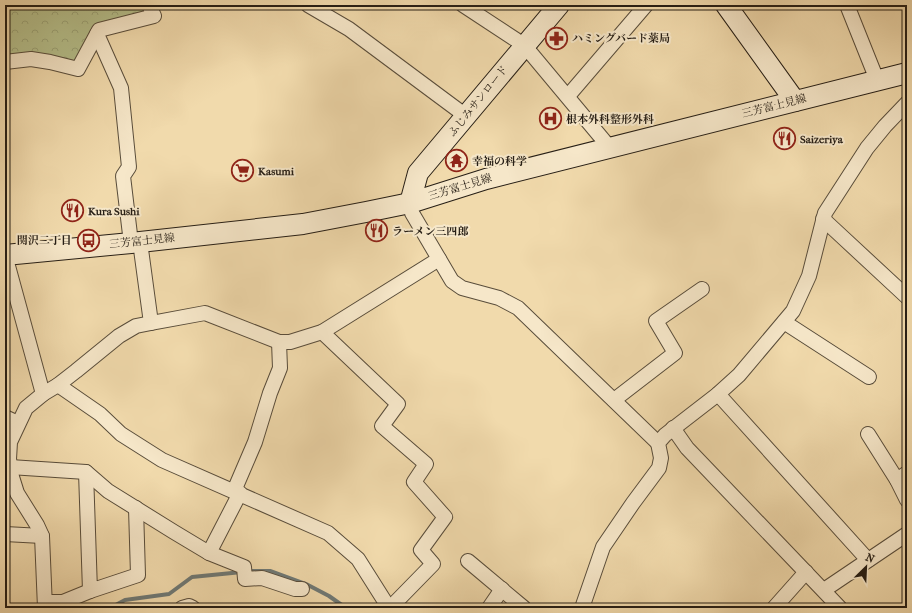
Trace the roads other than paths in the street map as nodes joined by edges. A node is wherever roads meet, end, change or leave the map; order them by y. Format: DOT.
graph roads {
  1 [pos="149,5"];
  2 [pos="308,5"];
  3 [pos="463,5"];
  4 [pos="558,5"];
  5 [pos="646,5"];
  6 [pos="726,5"];
  7 [pos="847,5"];
  8 [pos="96,34"];
  9 [pos="524,44"];
  10 [pos="5,62"];
  11 [pos="907,73"];
  12 [pos="878,80"];
  13 [pos="568,96"];
  14 [pos="795,101"];
  15 [pos="907,103"];
  16 [pos="466,116"];
  17 [pos="610,148"];
  18 [pos="410,203"];
  19 [pos="823,219"];
  20 [pos="136,242"];
  21 [pos="5,255"];
  22 [pos="439,259"];
  23 [pos="702,289"];
  24 [pos="907,297"];
  25 [pos="784,322"];
  26 [pos="151,323"];
  27 [pos="322,332"];
  28 [pos="279,342"];
  29 [pos="869,377"];
  30 [pos="58,385"];
  31 [pos="42,394"];
  32 [pos="718,394"];
  33 [pos="614,400"];
  34 [pos="5,417"];
  35 [pos="18,423"];
  36 [pos="673,428"];
  37 [pos="868,434"];
  38 [pos="658,443"];
  39 [pos="10,467"];
  40 [pos="86,472"];
  41 [pos="902,476"];
  42 [pos="237,492"];
  43 [pos="11,493"];
  44 [pos="907,500"];
  45 [pos="136,508"];
  46 [pos="5,534"];
  47 [pos="907,534"];
  48 [pos="42,536"];
  49 [pos="209,553"];
  50 [pos="468,560"];
  51 [pos="868,560"];
  52 [pos="806,572"];
  53 [pos="302,589"];
  54 [pos="502,589"];
  55 [pos="824,590"];
  56 [pos="90,591"];
  57 [pos="45,605"];
  58 [pos="182,608"];
  59 [pos="193,608"];
  60 [pos="390,608"];
  61 [pos="489,608"];
  62 [pos="524,608"];
  63 [pos="582,608"];
  64 [pos="774,608"];
  65 [pos="840,608"];
  1 -- 8 [label="street"];
  2 -- 16 [label="street"];
  3 -- 9 [label="street"];
  4 -- 9 [label="main road, ふじみサンロード"];
  5 -- 13 [label="street"];
  6 -- 14 [label="main road"];
  7 -- 12 [label="street"];
  8 -- 10 [label="street"];
  8 -- 20 [label="street"];
  9 -- 13 [label="street"];
  9 -- 16 [label="main road, ふじみサンロード"];
  11 -- 12 [label="main road, 三芳富士見線"];
  12 -- 14 [label="main road, 三芳富士見線"];
  13 -- 17 [label="street"];
  14 -- 17 [label="main road, 三芳富士見線"];
  15 -- 19 [label="street"];
  16 -- 18 [label="main road, ふじみサンロード"];
  17 -- 18 [label="main road, 三芳富士見線"];
  18 -- 20 [label="main road, 三芳富士見線"];
  18 -- 22 [label="street"];
  19 -- 24 [label="street"];
  19 -- 25 [label="street"];
  20 -- 21 [label="main road, 三芳富士見線"];
  20 -- 26 [label="street"];
  21 -- 31 [label="street"];
  22 -- 27 [label="street"];
  22 -- 33 [label="street"];
  23 -- 33 [label="street"];
  25 -- 29 [label="street"];
  25 -- 32 [label="street"];
  26 -- 28 [label="street"];
  26 -- 30 [label="street"];
  27 -- 28 [label="street"];
  27 -- 60 [label="street"];
  28 -- 42 [label="street"];
  30 -- 31 [label="street"];
  30 -- 42 [label="street"];
  31 -- 35 [label="street"];
  32 -- 36 [label="street"];
  32 -- 51 [label="street"];
  33 -- 38 [label="street"];
  34 -- 35 [label="street"];
  35 -- 39 [label="street"];
  36 -- 38 [label="street"];
  36 -- 52 [label="street"];
  37 -- 41 [label="street"];
  38 -- 63 [label="street"];
  39 -- 40 [label="street"];
  39 -- 43 [label="street"];
  40 -- 45 [label="street"];
  40 -- 56 [label="street"];
  41 -- 44 [label="street"];
  42 -- 49 [label="street"];
  42 -- 60 [label="street"];
  43 -- 48 [label="street"];
  45 -- 49 [label="street"];
  45 -- 56 [label="street"];
  46 -- 48 [label="street"];
  47 -- 51 [label="street"];
  48 -- 57 [label="street"];
  49 -- 53 [label="street"];
  50 -- 54 [label="street"];
  51 -- 55 [label="street"];
  52 -- 55 [label="street"];
  52 -- 64 [label="street"];
  54 -- 61 [label="street"];
  54 -- 62 [label="street"];
  55 -- 65 [label="street"];
  56 -- 57 [label="street"];
  58 -- 59 [label="street"];
}
